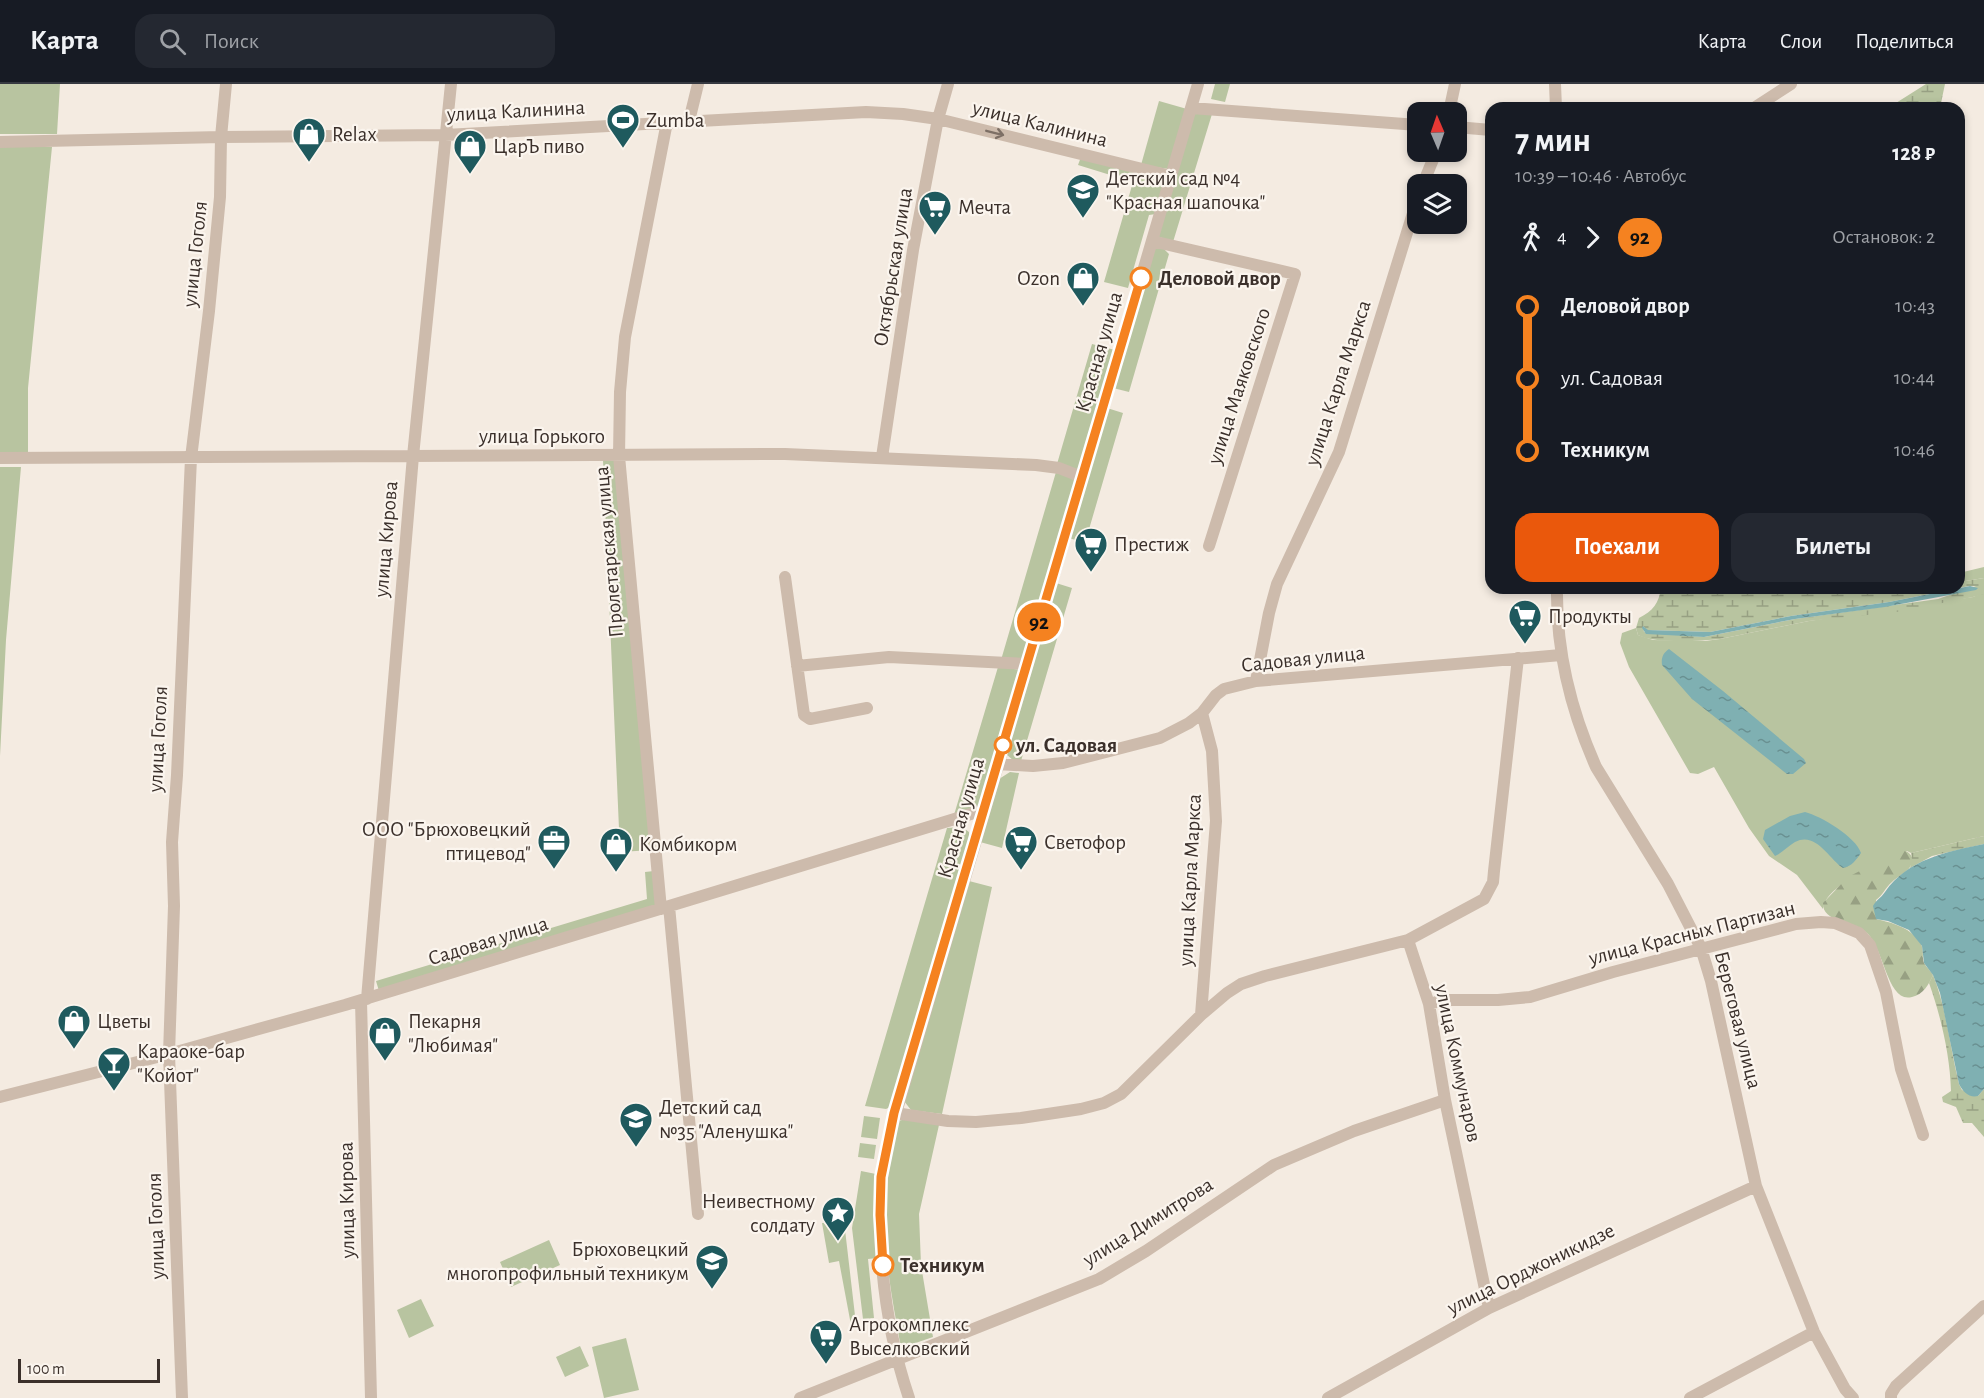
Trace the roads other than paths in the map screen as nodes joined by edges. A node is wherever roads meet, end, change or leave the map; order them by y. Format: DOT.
graph roads {
  1 [pos="226,84"];
  2 [pos="451,84"];
  3 [pos="698,84"];
  4 [pos="948,84"];
  5 [pos="1198,84"];
  6 [pos="1455,84"];
  7 [pos="1555,84"];
  8 [pos="1791,84"];
  9 [pos="1451,102"];
  10 [pos="1556,102"];
  11 [pos="1763,102"];
  12 [pos="1191,108"];
  13 [pos="938,119"];
  14 [pos="688,121"];
  15 [pos="667,122"];
  16 [pos="1407,123"];
  17 [pos="1467,128"];
  18 [pos="1485,129"];
  19 [pos="445,135"];
  20 [pos="221,137"];
  21 [pos="0,142"];
  22 [pos="1171,176"];
  23 [pos="1407,233"];
  24 [pos="1152,242"];
  25 [pos="413,456"];
  26 [pos="620,456"];
  27 [pos="882,457"];
  28 [pos="0,458"];
  29 [pos="190,458"];
  30 [pos="1082,477"];
  31 [pos="1209,546"];
  32 [pos="785,577"];
  33 [pos="1557,594"];
  34 [pos="1561,655"];
  35 [pos="1518,658"];
  36 [pos="1027,663"];
  37 [pos="797,666"];
  38 [pos="1256,681"];
  39 [pos="867,708"];
  40 [pos="1202,713"];
  41 [pos="997,764"];
  42 [pos="984,810"];
  43 [pos="665,907"];
  44 [pos="1408,940"];
  45 [pos="1701,948"];
  46 [pos="364,1000"];
  47 [pos="1429,1004"];
  48 [pos="1201,1014"];
  49 [pos="169,1054"];
  50 [pos="0,1097"];
  51 [pos="1445,1100"];
  52 [pos="894,1113"];
  53 [pos="1923,1135"];
  54 [pos="1756,1186"];
  55 [pos="698,1214"];
  56 [pos="1984,1306"];
  57 [pos="1489,1308"];
  58 [pos="1814,1332"];
  59 [pos="897,1359"];
  60 [pos="182,1398"];
  61 [pos="371,1398"];
  62 [pos="800,1398"];
  63 [pos="909,1398"];
  64 [pos="1328,1398"];
  65 [pos="1690,1398"];
  66 [pos="1853,1398"];
  67 [pos="1891,1398"];
  1 -- 20 [label="street, улица Гоголя"];
  2 -- 19 [label="street, улица Кирова"];
  3 -- 14 [label="street"];
  4 -- 13 [label="street, Октябрьская улица"];
  5 -- 12 [label="street, Красная улица"];
  6 -- 9 [label="street"];
  7 -- 10 [label="street"];
  8 -- 11 [label="street"];
  12 -- 16 [label="street"];
  12 -- 22 [label="street, Красная улица"];
  13 -- 14 [label="street, улица Калинина"];
  13 -- 22 [label="street, улица Калинина, one-way"];
  13 -- 27 [label="street, Октябрьская улица"];
  14 -- 15 [label="street, улица Калинина"];
  15 -- 19 [label="street, улица Калинина"];
  15 -- 26 [label="street, Пролетарская улица"];
  17 -- 18 [label="street"];
  19 -- 20 [label="street, улица Калинина"];
  19 -- 25 [label="street, улица Кирова"];
  20 -- 21 [label="street, улица Калинина"];
  20 -- 29 [label="street, улица Гоголя"];
  22 -- 24 [label="street, Красная улица"];
  23 -- 38 [label="street, улица Карла Маркса"];
  24 -- 30 [label="street, Красная улица"];
  24 -- 31 [label="street, улица Маяковского"];
  25 -- 26 [label="street, улица Горького"];
  25 -- 29 [label="street, улица Горького"];
  25 -- 46 [label="street, улица Кирова"];
  26 -- 27 [label="street, улица Горького"];
  26 -- 43 [label="street, Пролетарская улица"];
  27 -- 30 [label="street, улица Горького"];
  28 -- 29 [label="street, улица Горького"];
  29 -- 49 [label="street, улица Гоголя"];
  30 -- 36 [label="street, Красная улица"];
  32 -- 37 [label="street"];
  33 -- 34 [label="street, Береговая улица"];
  34 -- 35 [label="street, Садовая улица"];
  34 -- 45 [label="street, Береговая улица"];
  35 -- 38 [label="street, Садовая улица"];
  35 -- 44 [label="street"];
  36 -- 37 [label="street"];
  36 -- 41 [label="street, Красная улица"];
  37 -- 39 [label="street"];
  38 -- 40 [label="street, Садовая улица"];
  40 -- 41 [label="street, Садовая улица"];
  40 -- 48 [label="street, улица Карла Маркса"];
  41 -- 42 [label="street, Красная улица"];
  42 -- 43 [label="street, Садовая улица"];
  42 -- 52 [label="street, Красная улица"];
  43 -- 46 [label="street, Садовая улица"];
  43 -- 55 [label="street, Пролетарская улица"];
  44 -- 47 [label="street, улица Коммунаров"];
  44 -- 48 [label="street"];
  45 -- 47 [label="street, улица Красных Партизан"];
  45 -- 53 [label="street, улица Красных Партизан"];
  45 -- 54 [label="street, Береговая улица"];
  46 -- 49 [label="street, Садовая улица"];
  46 -- 61 [label="street, улица Кирова"];
  47 -- 51 [label="street, улица Коммунаров"];
  48 -- 52 [label="street"];
  49 -- 50 [label="street, Садовая улица"];
  49 -- 60 [label="street, улица Гоголя"];
  51 -- 57 [label="street, улица Коммунаров"];
  51 -- 59 [label="street, улица Димитрова"];
  52 -- 59 [label="street, Красная улица"];
  54 -- 57 [label="street, улица Орджоникидзе"];
  54 -- 58 [label="street, Береговая улица"];
  56 -- 67 [label="street"];
  57 -- 64 [label="street, улица Орджоникидзе"];
  58 -- 65 [label="street"];
  58 -- 66 [label="street, Береговая улица"];
  59 -- 62 [label="street, улица Димитрова"];
  59 -- 63 [label="street, Красная улица"];
}
